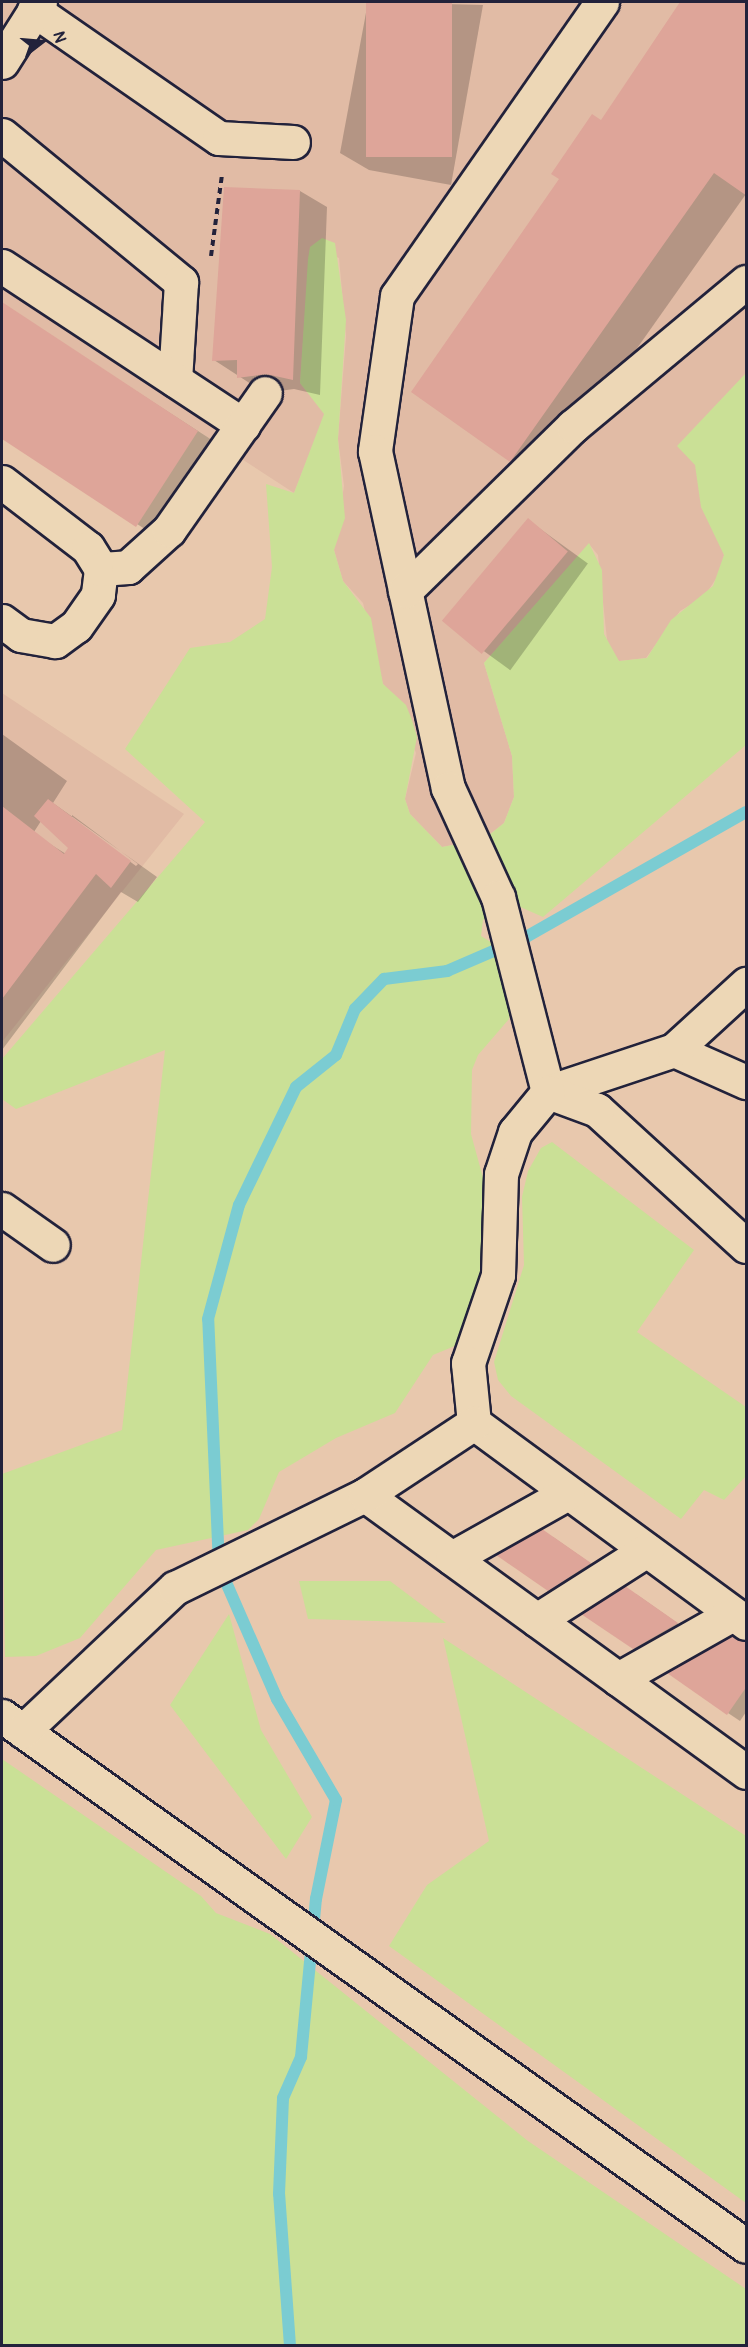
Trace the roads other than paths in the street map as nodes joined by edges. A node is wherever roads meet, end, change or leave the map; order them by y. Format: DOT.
graph roads {
  1 [pos="602,2"];
  2 [pos="37,6"];
  3 [pos="2,62"];
  4 [pos="2,135"];
  5 [pos="293,142"];
  6 [pos="2,266"];
  7 [pos="747,282"];
  8 [pos="176,380"];
  9 [pos="265,393"];
  10 [pos="243,425"];
  11 [pos="2,482"];
  12 [pos="101,569"];
  13 [pos="405,591"];
  14 [pos="2,621"];
  15 [pos="747,984"];
  16 [pos="674,1050"];
  17 [pos="747,1082"];
  18 [pos="548,1092"];
  19 [pos="2,1209"];
  20 [pos="53,1245"];
  21 [pos="747,1246"];
  22 [pos="474,1422"];
  23 [pos="568,1493"];
  24 [pos="365,1495"];
  25 [pos="647,1550"];
  26 [pos="452,1558"];
  27 [pos="740,1619"];
  28 [pos="537,1620"];
  29 [pos="618,1679"];
  30 [pos="12,1723"];
  31 [pos="747,1772"];
  32 [pos="747,2246"];
  1 -- 13 [label="street"];
  2 -- 3 [label="street"];
  2 -- 5 [label="street"];
  4 -- 8 [label="street"];
  6 -- 8 [label="street"];
  7 -- 13 [label="street"];
  8 -- 10 [label="street"];
  9 -- 10 [label="street"];
  10 -- 12 [label="street"];
  11 -- 12 [label="street"];
  12 -- 14 [label="street"];
  13 -- 18 [label="street"];
  15 -- 16 [label="street"];
  16 -- 17 [label="street"];
  16 -- 18 [label="street"];
  18 -- 21 [label="street"];
  18 -- 22 [label="street"];
  19 -- 20 [label="street"];
  22 -- 23 [label="street"];
  22 -- 24 [label="street"];
  23 -- 25 [label="street"];
  23 -- 26 [label="street"];
  24 -- 26 [label="street"];
  24 -- 30 [label="street"];
  25 -- 27 [label="street"];
  25 -- 28 [label="street"];
  26 -- 28 [label="street"];
  27 -- 29 [label="street"];
  28 -- 29 [label="street"];
  29 -- 31 [label="street"];
  30 -- 32 [label="street"];
}
